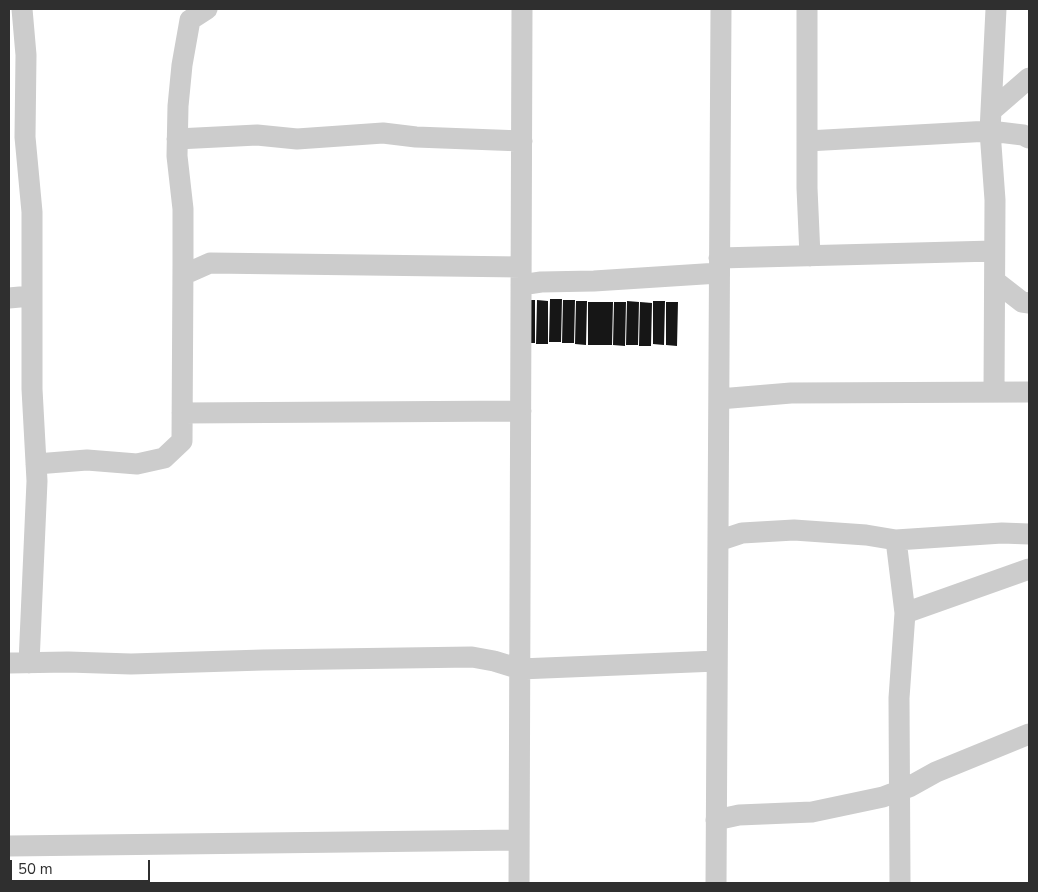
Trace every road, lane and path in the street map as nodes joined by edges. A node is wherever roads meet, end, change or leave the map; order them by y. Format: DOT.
graph roads {
  1 [pos="22,9"];
  2 [pos="207,9"];
  3 [pos="522,9"];
  4 [pos="721,9"];
  5 [pos="807,9"];
  6 [pos="996,9"];
  7 [pos="1029,78"];
  8 [pos="990,121"];
  9 [pos="1029,138"];
  10 [pos="177,139"];
  11 [pos="522,141"];
  12 [pos="808,141"];
  13 [pos="994,251"];
  14 [pos="810,256"];
  15 [pos="719,265"];
  16 [pos="183,275"];
  17 [pos="521,276"];
  18 [pos="995,281"];
  19 [pos="31,296"];
  20 [pos="9,298"];
  21 [pos="1029,303"];
  22 [pos="994,391"];
  23 [pos="1029,392"];
  24 [pos="718,399"];
  25 [pos="521,411"];
  26 [pos="182,413"];
  27 [pos="36,464"];
  28 [pos="1029,534"];
  29 [pos="896,540"];
  30 [pos="718,541"];
  31 [pos="1029,570"];
  32 [pos="904,613"];
  33 [pos="717,660"];
  34 [pos="19,663"];
  35 [pos="520,669"];
  36 [pos="1029,734"];
  37 [pos="900,790"];
  38 [pos="716,820"];
  39 [pos="519,840"];
  40 [pos="9,846"];
  41 [pos="519,883"];
  42 [pos="716,883"];
  43 [pos="900,883"];
  1 -- 19 [label="street"];
  2 -- 10 [label="street"];
  3 -- 11 [label="street"];
  4 -- 15 [label="street"];
  5 -- 12 [label="street"];
  6 -- 8 [label="street"];
  7 -- 8 [label="street"];
  8 -- 9 [label="street"];
  8 -- 12 [label="street"];
  8 -- 13 [label="street"];
  10 -- 11 [label="street"];
  10 -- 16 [label="street"];
  11 -- 17 [label="street"];
  12 -- 14 [label="street"];
  13 -- 14 [label="street"];
  13 -- 18 [label="street"];
  14 -- 15 [label="street"];
  15 -- 17 [label="street"];
  15 -- 24 [label="street"];
  16 -- 17 [label="street"];
  16 -- 26 [label="street"];
  17 -- 25 [label="street"];
  18 -- 21 [label="street"];
  18 -- 22 [label="street"];
  19 -- 20 [label="street"];
  19 -- 27 [label="street"];
  22 -- 23 [label="street"];
  22 -- 24 [label="street"];
  24 -- 30 [label="street"];
  25 -- 26 [label="street"];
  25 -- 35 [label="street"];
  26 -- 27 [label="street"];
  27 -- 34 [label="street"];
  28 -- 29 [label="street"];
  29 -- 30 [label="street"];
  29 -- 32 [label="street"];
  30 -- 33 [label="street"];
  31 -- 32 [label="street"];
  32 -- 37 [label="street"];
  33 -- 35 [label="street"];
  33 -- 38 [label="street"];
  34 -- 35 [label="street"];
  35 -- 39 [label="street"];
  36 -- 37 [label="street"];
  37 -- 38 [label="street"];
  37 -- 43 [label="street"];
  38 -- 42 [label="street"];
  39 -- 40 [label="street"];
  39 -- 41 [label="street"];
}
